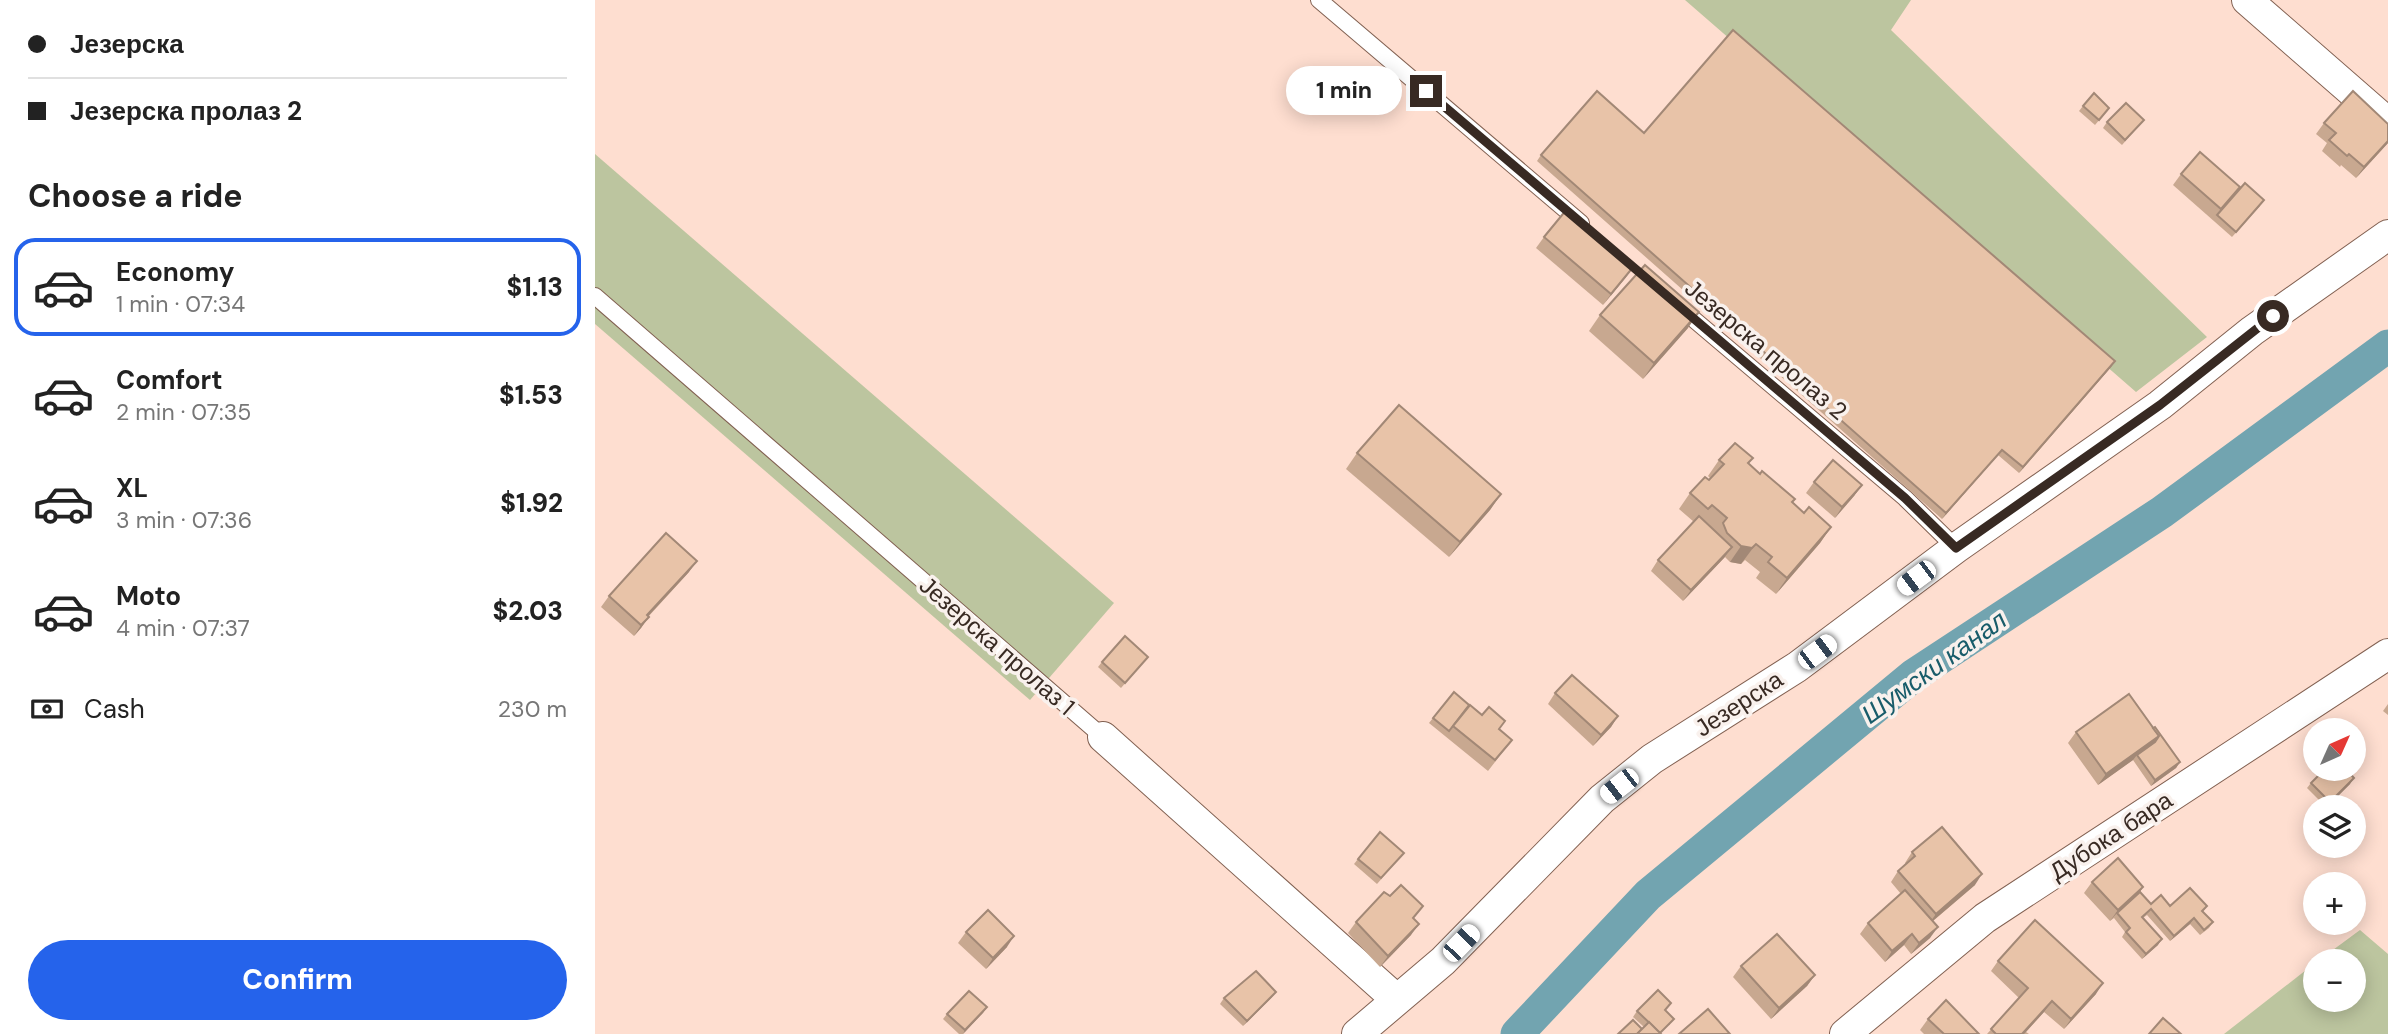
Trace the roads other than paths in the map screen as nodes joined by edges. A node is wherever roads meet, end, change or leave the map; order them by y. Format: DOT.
graph roads {
  1 [pos="1319,0"];
  2 [pos="2247,0"];
  3 [pos="2388,123"];
  4 [pos="1595,234"];
  5 [pos="2388,236"];
  6 [pos="595,296"];
  7 [pos="1669,297"];
  8 [pos="1956,548"];
  9 [pos="2388,654"];
  10 [pos="1103,737"];
  11 [pos="1396,999"];
  12 [pos="1357,1034"];
  13 [pos="1845,1034"];
  1 -- 4 [label="lane"];
  2 -- 3 [label="street"];
  5 -- 8 [label="street, Језерска"];
  6 -- 10 [label="lane, Језерска пролаз 1"];
  7 -- 8 [label="lane, Језерска пролаз 2"];
  8 -- 11 [label="street, Језерска"];
  9 -- 13 [label="street, Дубока бара"];
  10 -- 11 [label="street, Језерска пролаз 1"];
  11 -- 12 [label="street, Језерска"];
}
